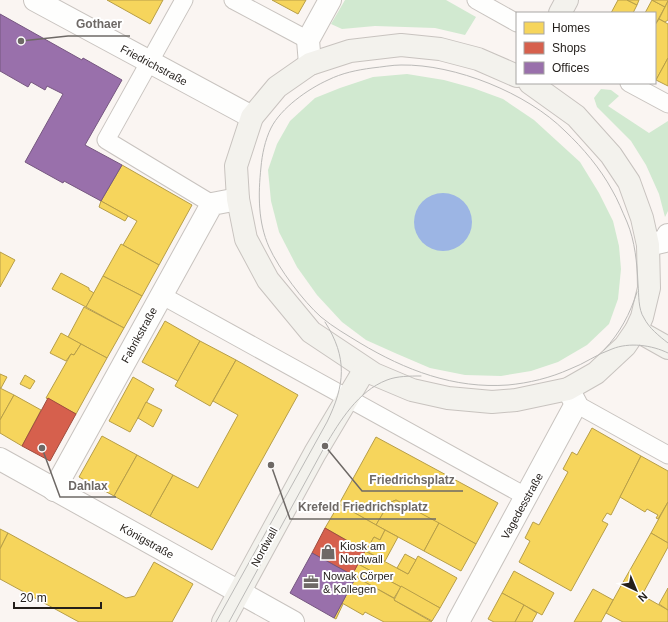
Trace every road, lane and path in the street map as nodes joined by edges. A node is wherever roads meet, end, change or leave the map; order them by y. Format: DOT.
graph roads {
  1 [pos="35,0"];
  2 [pos="184,0"];
  3 [pos="233,0"];
  4 [pos="330,0"];
  5 [pos="476,0"];
  6 [pos="567,0"];
  7 [pos="561,12"];
  8 [pos="516,22"];
  9 [pos="308,40"];
  10 [pos="149,62"];
  11 [pos="310,64"];
  12 [pos="516,76"];
  13 [pos="531,84"];
  14 [pos="631,84"];
  15 [pos="668,104"];
  16 [pos="252,117"];
  17 [pos="238,199"];
  18 [pos="212,204"];
  19 [pos="662,241"];
  20 [pos="161,295"];
  21 [pos="636,330"];
  22 [pos="668,348"];
  23 [pos="365,368"];
  24 [pos="347,397"];
  25 [pos="572,397"];
  26 [pos="668,455"];
  27 [pos="0,459"];
  28 [pos="54,490"];
  29 [pos="527,497"];
  30 [pos="239,592"];
  31 [pos="223,622"];
  32 [pos="293,622"];
  33 [pos="458,622"];
  1 -- 10 [label="street, Friedrichstraße"];
  2 -- 10 [label="lane"];
  3 -- 9 [label="lane"];
  4 -- 9 [label="street"];
  5 -- 8 [label="lane"];
  6 -- 7 [label="street"];
  9 -- 11 [label="street"];
  10 -- 16 [label="street, Friedrichstraße"];
  10 -- 18 [label="lane"];
  11 -- 12 [label="street"];
  11 -- 16 [label="street"];
  13 -- 19 [label="street"];
  14 -- 15 [label="lane"];
  16 -- 17 [label="street"];
  17 -- 18 [label="street"];
  17 -- 23 [label="street"];
  18 -- 20 [label="street, Fabrikstraße"];
  19 -- 21 [label="street"];
  20 -- 24 [label="lane"];
  20 -- 28 [label="street, Fabrikstraße"];
  21 -- 22 [label="street"];
  21 -- 25 [label="street"];
  23 -- 24 [label="street, Nordwall"];
  23 -- 25 [label="street"];
  24 -- 29 [label="lane"];
  24 -- 30 [label="street, Nordwall"];
  25 -- 26 [label="lane"];
  25 -- 29 [label="street, Vagedesstraße"];
  27 -- 28 [label="street, Königstraße"];
  28 -- 30 [label="street, Königstraße"];
  29 -- 33 [label="street, Vagedesstraße"];
  30 -- 31 [label="street, Nordwall"];
  30 -- 32 [label="street, Königstraße"];
}
